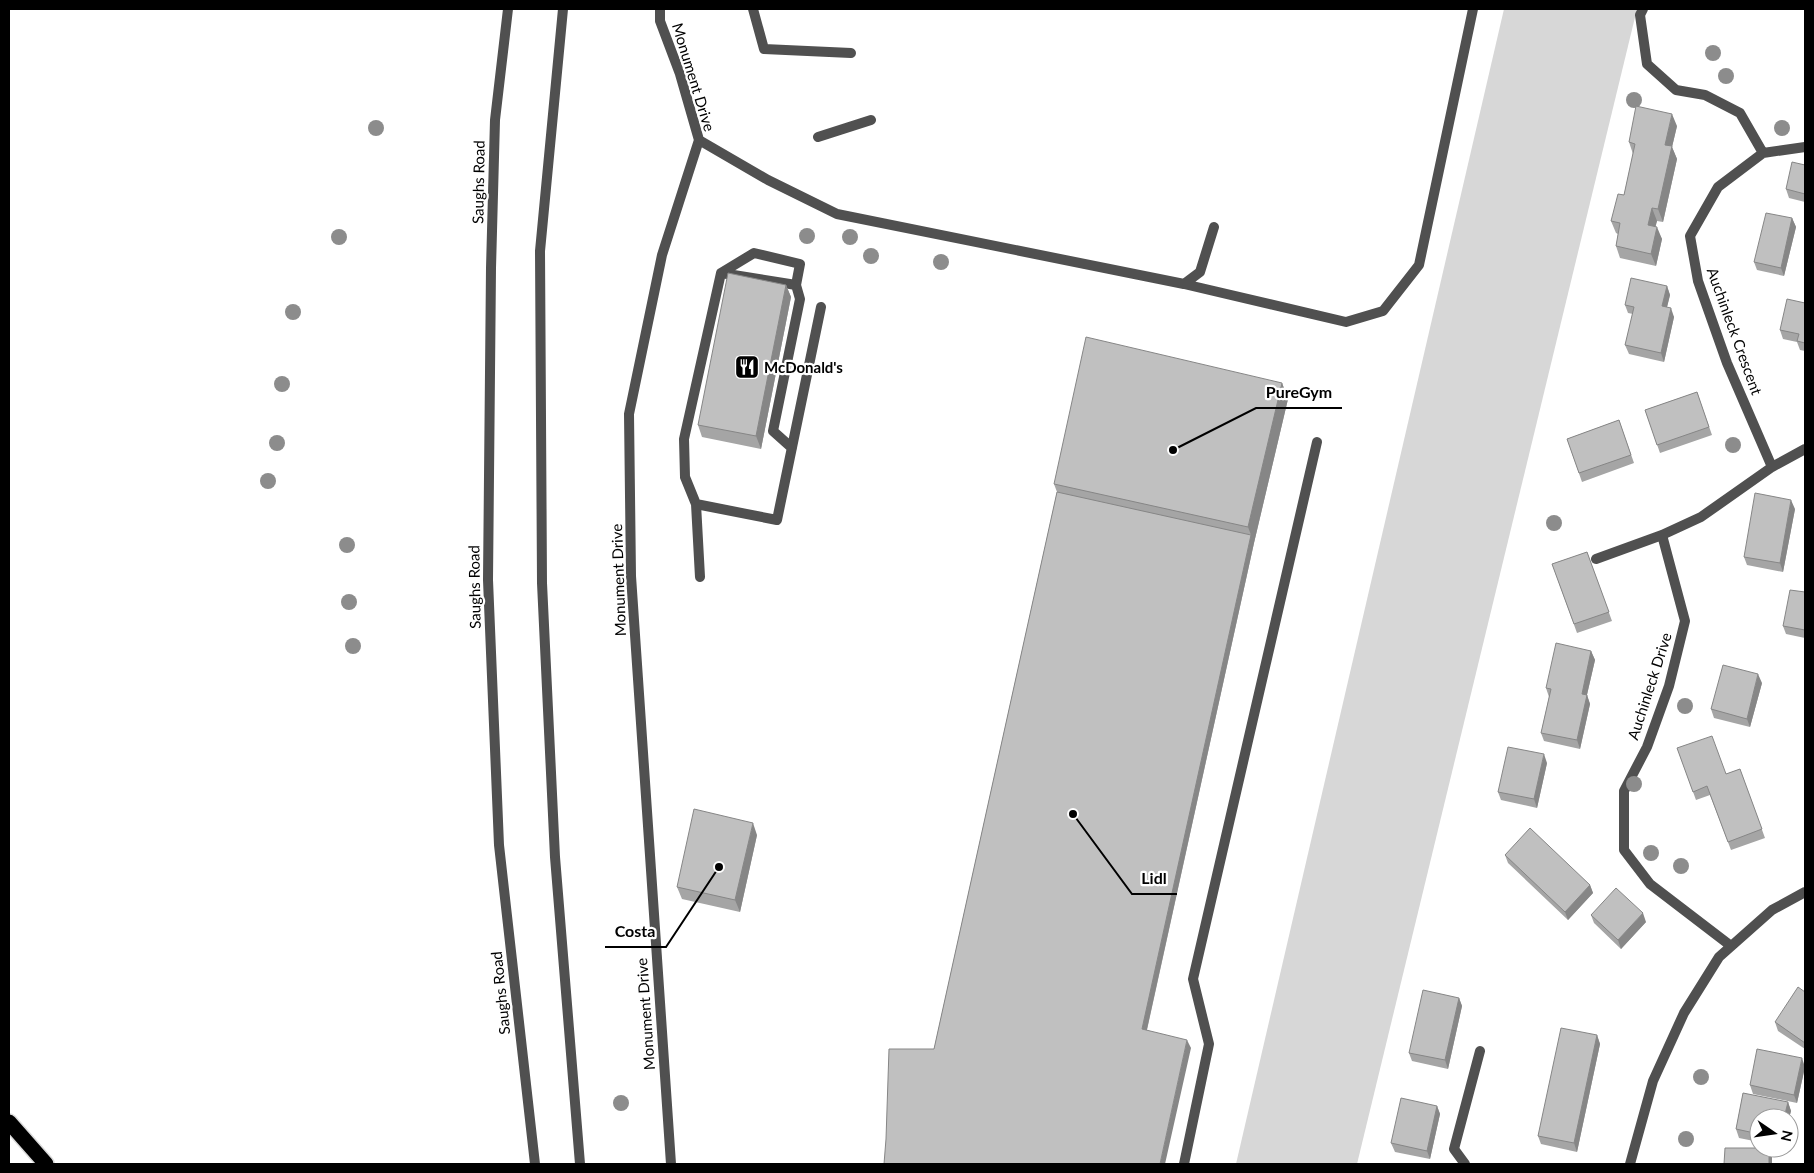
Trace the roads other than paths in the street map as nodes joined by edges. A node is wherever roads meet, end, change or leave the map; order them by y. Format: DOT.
graph roads {
  1 [pos="508,9"];
  2 [pos="563,9"];
  3 [pos="660,9"];
  4 [pos="753,9"];
  5 [pos="1473,9"];
  6 [pos="1643,9"];
  7 [pos="851,53"];
  8 [pos="871,120"];
  9 [pos="818,137"];
  10 [pos="699,140"];
  11 [pos="1805,147"];
  12 [pos="1763,154"];
  13 [pos="1214,227"];
  14 [pos="721,273"];
  15 [pos="1184,284"];
  16 [pos="796,285"];
  17 [pos="821,307"];
  18 [pos="1317,442"];
  19 [pos="792,448"];
  20 [pos="1805,448"];
  21 [pos="1772,467"];
  22 [pos="696,504"];
  23 [pos="1662,535"];
  24 [pos="1596,559"];
  25 [pos="700,577"];
  26 [pos="1805,892"];
  27 [pos="1731,946"];
  28 [pos="1480,1051"];
  29 [pos="9,1122"];
  30 [pos="46,1164"];
  31 [pos="535,1164"];
  32 [pos="580,1164"];
  33 [pos="671,1164"];
  34 [pos="1184,1164"];
  35 [pos="1465,1164"];
  36 [pos="1630,1164"];
  1 -- 31 [label="street, Saughs Road"];
  2 -- 32 [label="street"];
  3 -- 10 [label="street, Monument Drive"];
  4 -- 7 [label="street"];
  5 -- 15 [label="street"];
  6 -- 12 [label="street"];
  8 -- 9 [label="street"];
  10 -- 15 [label="street"];
  10 -- 33 [label="street, Monument Drive"];
  11 -- 12 [label="street, Auchinleck Crescent"];
  12 -- 21 [label="street, Auchinleck Crescent"];
  13 -- 15 [label="street"];
  14 -- 16 [label="street"];
  14 -- 16 [label="street"];
  14 -- 22 [label="street"];
  16 -- 19 [label="street"];
  17 -- 19 [label="street"];
  18 -- 34 [label="street"];
  19 -- 22 [label="street"];
  20 -- 21 [label="street"];
  21 -- 23 [label="street"];
  22 -- 25 [label="street"];
  23 -- 24 [label="street"];
  23 -- 27 [label="street, Auchinleck Drive"];
  26 -- 27 [label="street"];
  27 -- 36 [label="street"];
  28 -- 35 [label="street"];
  29 -- 30 [label="highway"];
}
